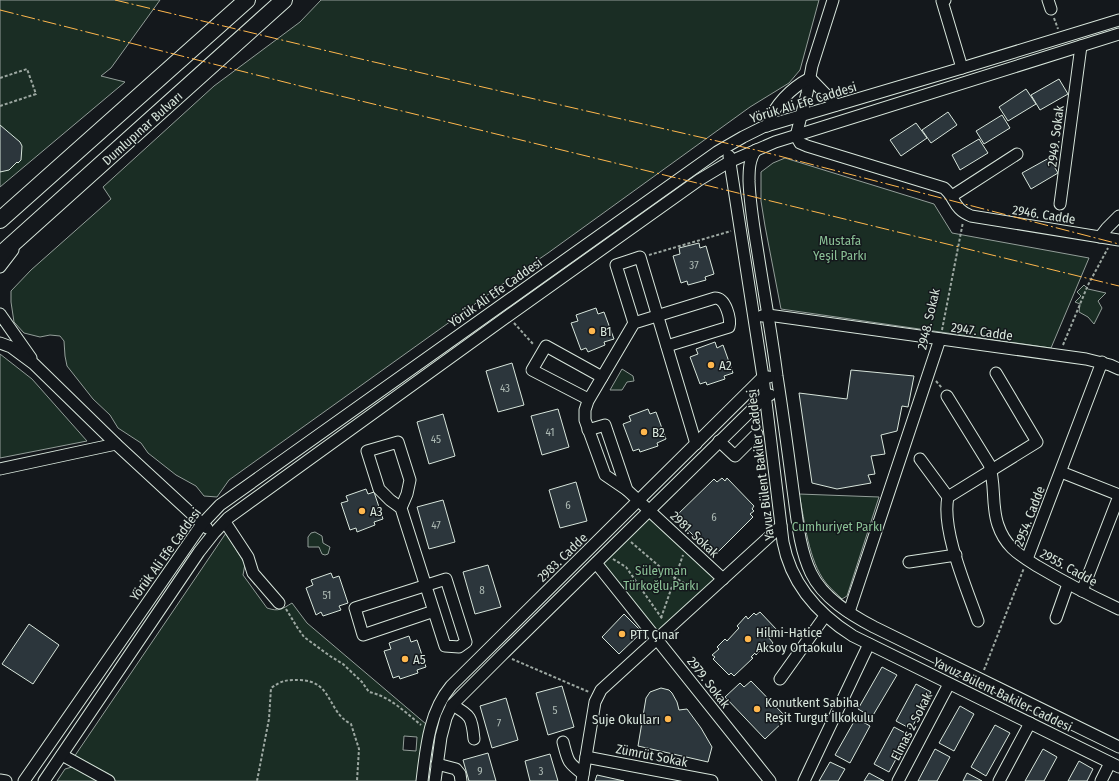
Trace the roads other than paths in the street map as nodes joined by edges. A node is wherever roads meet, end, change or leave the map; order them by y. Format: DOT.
graph roads {
  1 [pos="248,0"];
  2 [pos="284,0"];
  3 [pos="833,0"];
  4 [pos="945,0"];
  5 [pos="1119,20"];
  6 [pos="1119,34"];
  7 [pos="1081,46"];
  8 [pos="962,68"];
  9 [pos="810,78"];
  10 [pos="836,105"];
  11 [pos="800,116"];
  12 [pos="767,126"];
  13 [pos="796,136"];
  14 [pos="739,139"];
  15 [pos="756,150"];
  16 [pos="1017,154"];
  17 [pos="729,162"];
  18 [pos="952,196"];
  19 [pos="1060,204"];
  20 [pos="1119,216"];
  21 [pos="0,220"];
  22 [pos="26,232"];
  23 [pos="1100,237"];
  24 [pos="1116,240"];
  25 [pos="0,256"];
  26 [pos="0,267"];
  27 [pos="0,314"];
  28 [pos="658,315"];
  29 [pos="768,315"];
  30 [pos="754,316"];
  31 [pos="634,323"];
  32 [pos="940,339"];
  33 [pos="0,342"];
  34 [pos="667,346"];
  35 [pos="1102,362"];
  36 [pos="34,364"];
  37 [pos="1119,369"];
  38 [pos="996,373"];
  39 [pos="777,375"];
  40 [pos="602,377"];
  41 [pos="763,377"];
  42 [pos="780,394"];
  43 [pos="766,396"];
  44 [pos="947,396"];
  45 [pos="588,400"];
  46 [pos="588,430"];
  47 [pos="757,434"];
  48 [pos="719,441"];
  49 [pos="116,444"];
  50 [pos="696,444"];
  51 [pos="920,459"];
  52 [pos="0,469"];
  53 [pos="991,471"];
  54 [pos="1061,472"];
  55 [pos="627,490"];
  56 [pos="1119,495"];
  57 [pos="948,498"];
  58 [pos="639,501"];
  59 [pos="401,508"];
  60 [pos="649,511"];
  61 [pos="225,522"];
  62 [pos="202,524"];
  63 [pos="781,526"];
  64 [pos="214,533"];
  65 [pos="956,555"];
  66 [pos="1027,559"];
  67 [pos="596,562"];
  68 [pos="909,562"];
  69 [pos="723,579"];
  70 [pos="1068,584"];
  71 [pos="426,586"];
  72 [pos="1082,591"];
  73 [pos="279,603"];
  74 [pos="1119,609"];
  75 [pos="434,612"];
  76 [pos="849,612"];
  77 [pos="825,616"];
  78 [pos="1056,618"];
  79 [pos="978,621"];
  80 [pos="657,638"];
  81 [pos="870,644"];
  82 [pos="460,647"];
  83 [pos="478,659"];
  84 [pos="780,679"];
  85 [pos="948,684"];
  86 [pos="450,709"];
  87 [pos="436,712"];
  88 [pos="1030,723"];
  89 [pos="474,739"];
  90 [pos="563,742"];
  91 [pos="1119,747"];
  92 [pos="62,755"];
  93 [pos="586,757"];
  94 [pos="437,764"];
  95 [pos="1115,765"];
  96 [pos="583,777"];
  97 [pos="0,780"];
  98 [pos="6,781"];
  99 [pos="24,781"];
  100 [pos="44,781"];
  101 [pos="109,781"];
  102 [pos="422,781"];
  103 [pos="434,781"];
  104 [pos="461,781"];
  105 [pos="712,781"];
  106 [pos="770,781"];
  107 [pos="804,781"];
  108 [pos="898,781"];
  109 [pos="999,781"];
  110 [pos="1101,781"];
  1 -- 21 [label="highway, Dumlupınar Bulvarı"];
  2 -- 22 [label="highway, Dumlupınar Bulvarı"];
  3 -- 9 [label="street"];
  4 -- 8 [label="street"];
  5 -- 8 [label="street, Yörük Ali Efe Caddesi"];
  6 -- 7 [label="street, Yörük Ali Efe Caddesi"];
  7 -- 13 [label="street, Yörük Ali Efe Caddesi"];
  7 -- 19 [label="street, 2949. Sokak"];
  8 -- 10 [label="street, Yörük Ali Efe Caddesi"];
  9 -- 10 [label="street"];
  9 -- 11 [label="street"];
  9 -- 12 [label="street"];
  10 -- 11 [label="street, Yörük Ali Efe Caddesi"];
  11 -- 12 [label="street, Yörük Ali Efe Caddesi"];
  11 -- 13 [label="street"];
  12 -- 14 [label="street, Yörük Ali Efe Caddesi"];
  13 -- 15 [label="street, Yörük Ali Efe Caddesi"];
  13 -- 18 [label="street"];
  14 -- 17 [label="street"];
  14 -- 62 [label="street, Yörük Ali Efe Caddesi"];
  15 -- 17 [label="street, Yörük Ali Efe Caddesi"];
  15 -- 29 [label="street, Yavuz Bülent Bakiler Caddesi"];
  16 -- 18 [label="street"];
  17 -- 30 [label="street, Yavuz Bülent Bakiler Caddesi"];
  17 -- 61 [label="street, Yörük Ali Efe Caddesi"];
  18 -- 23 [label="street, 2946. Cadde"];
  20 -- 23 [label="street"];
  22 -- 25 [label="highway, Dumlupınar Bulvarı"];
  22 -- 26 [label="street"];
  23 -- 24 [label="street, 2946. Cadde"];
  27 -- 36 [label="street"];
  28 -- 31 [label="street"];
  28 -- 31 [label="street"];
  28 -- 34 [label="street"];
  28 -- 34 [label="street"];
  29 -- 30 [label="street, 2947. Cadde"];
  29 -- 32 [label="street, 2947. Cadde"];
  29 -- 39 [label="street, Yavuz Bülent Bakiler Caddesi"];
  30 -- 41 [label="street, Yavuz Bülent Bakiler Caddesi"];
  31 -- 40 [label="street"];
  32 -- 35 [label="street, 2947. Cadde"];
  32 -- 76 [label="street, 2948. Sokak"];
  33 -- 36 [label="street"];
  34 -- 50 [label="street"];
  35 -- 37 [label="street, 2947. Cadde"];
  35 -- 54 [label="street, 2954. Cadde"];
  36 -- 49 [label="street"];
  38 -- 53 [label="street"];
  39 -- 41 [label="street"];
  39 -- 42 [label="street, Yavuz Bülent Bakiler Caddesi"];
  40 -- 45 [label="street"];
  40 -- 45 [label="street"];
  41 -- 43 [label="street, Yavuz Bülent Bakiler Caddesi"];
  41 -- 50 [label="street, 2983. Cadde"];
  42 -- 43 [label="street"];
  42 -- 76 [label="street, Yavuz Bülent Bakiler Caddesi"];
  43 -- 48 [label="street"];
  43 -- 63 [label="street, Yavuz Bülent Bakiler Caddesi"];
  44 -- 53 [label="street"];
  45 -- 46 [label="street, 2981. Sokak"];
  46 -- 55 [label="street, 2981. Sokak"];
  46 -- 55 [label="street"];
  47 -- 48 [label="street"];
  48 -- 60 [label="street"];
  49 -- 52 [label="street"];
  49 -- 62 [label="street"];
  50 -- 58 [label="street, 2983. Cadde"];
  51 -- 57 [label="street"];
  53 -- 57 [label="street"];
  53 -- 66 [label="street, 2955. Cadde"];
  54 -- 56 [label="street"];
  54 -- 66 [label="street, 2954. Cadde"];
  55 -- 58 [label="street, 2981. Sokak"];
  56 -- 72 [label="street"];
  57 -- 65 [label="street"];
  58 -- 60 [label="street, 2981. Sokak"];
  58 -- 83 [label="street, 2983. Cadde"];
  59 -- 59 [label="street"];
  59 -- 71 [label="street"];
  60 -- 67 [label="street"];
  60 -- 69 [label="street, 2981. Sokak"];
  61 -- 64 [label="street, Yörük Ali Efe Caddesi"];
  61 -- 73 [label="street"];
  62 -- 64 [label="street"];
  62 -- 99 [label="street, Yörük Ali Efe Caddesi"];
  63 -- 69 [label="street"];
  63 -- 77 [label="street, Yavuz Bülent Bakiler Caddesi"];
  64 -- 92 [label="street, Yörük Ali Efe Caddesi"];
  65 -- 68 [label="street"];
  65 -- 79 [label="street"];
  66 -- 70 [label="street, 2955. Cadde"];
  67 -- 80 [label="street, 2979. Sokak"];
  67 -- 86 [label="street"];
  69 -- 80 [label="street"];
  70 -- 72 [label="street, 2955. Cadde"];
  70 -- 78 [label="street"];
  71 -- 75 [label="street"];
  71 -- 75 [label="street"];
  71 -- 82 [label="street"];
  72 -- 74 [label="street, 2955. Cadde"];
  75 -- 82 [label="street"];
  76 -- 91 [label="street, Yavuz Bülent Bakiler Caddesi"];
  77 -- 81 [label="street, Yavuz Bülent Bakiler Caddesi"];
  77 -- 84 [label="street"];
  80 -- 93 [label="street"];
  80 -- 106 [label="street, 2979. Sokak"];
  81 -- 85 [label="street, Yavuz Bülent Bakiler Caddesi"];
  81 -- 107 [label="street"];
  82 -- 83 [label="street"];
  83 -- 87 [label="street, 2983. Cadde"];
  85 -- 88 [label="street, Yavuz Bülent Bakiler Caddesi"];
  85 -- 108 [label="street, Elmas 2 Sokak"];
  86 -- 87 [label="street"];
  86 -- 89 [label="street"];
  86 -- 94 [label="street"];
  87 -- 102 [label="street, 2983. Cadde"];
  88 -- 95 [label="street, Yavuz Bülent Bakiler Caddesi"];
  88 -- 109 [label="street"];
  90 -- 96 [label="street"];
  92 -- 100 [label="street, Yörük Ali Efe Caddesi"];
  92 -- 101 [label="street"];
  93 -- 96 [label="street"];
  93 -- 105 [label="street, Zümrüt Sokak"];
  94 -- 103 [label="street"];
  94 -- 104 [label="street"];
  95 -- 110 [label="street"];
  97 -- 98 [label="street"];
}
